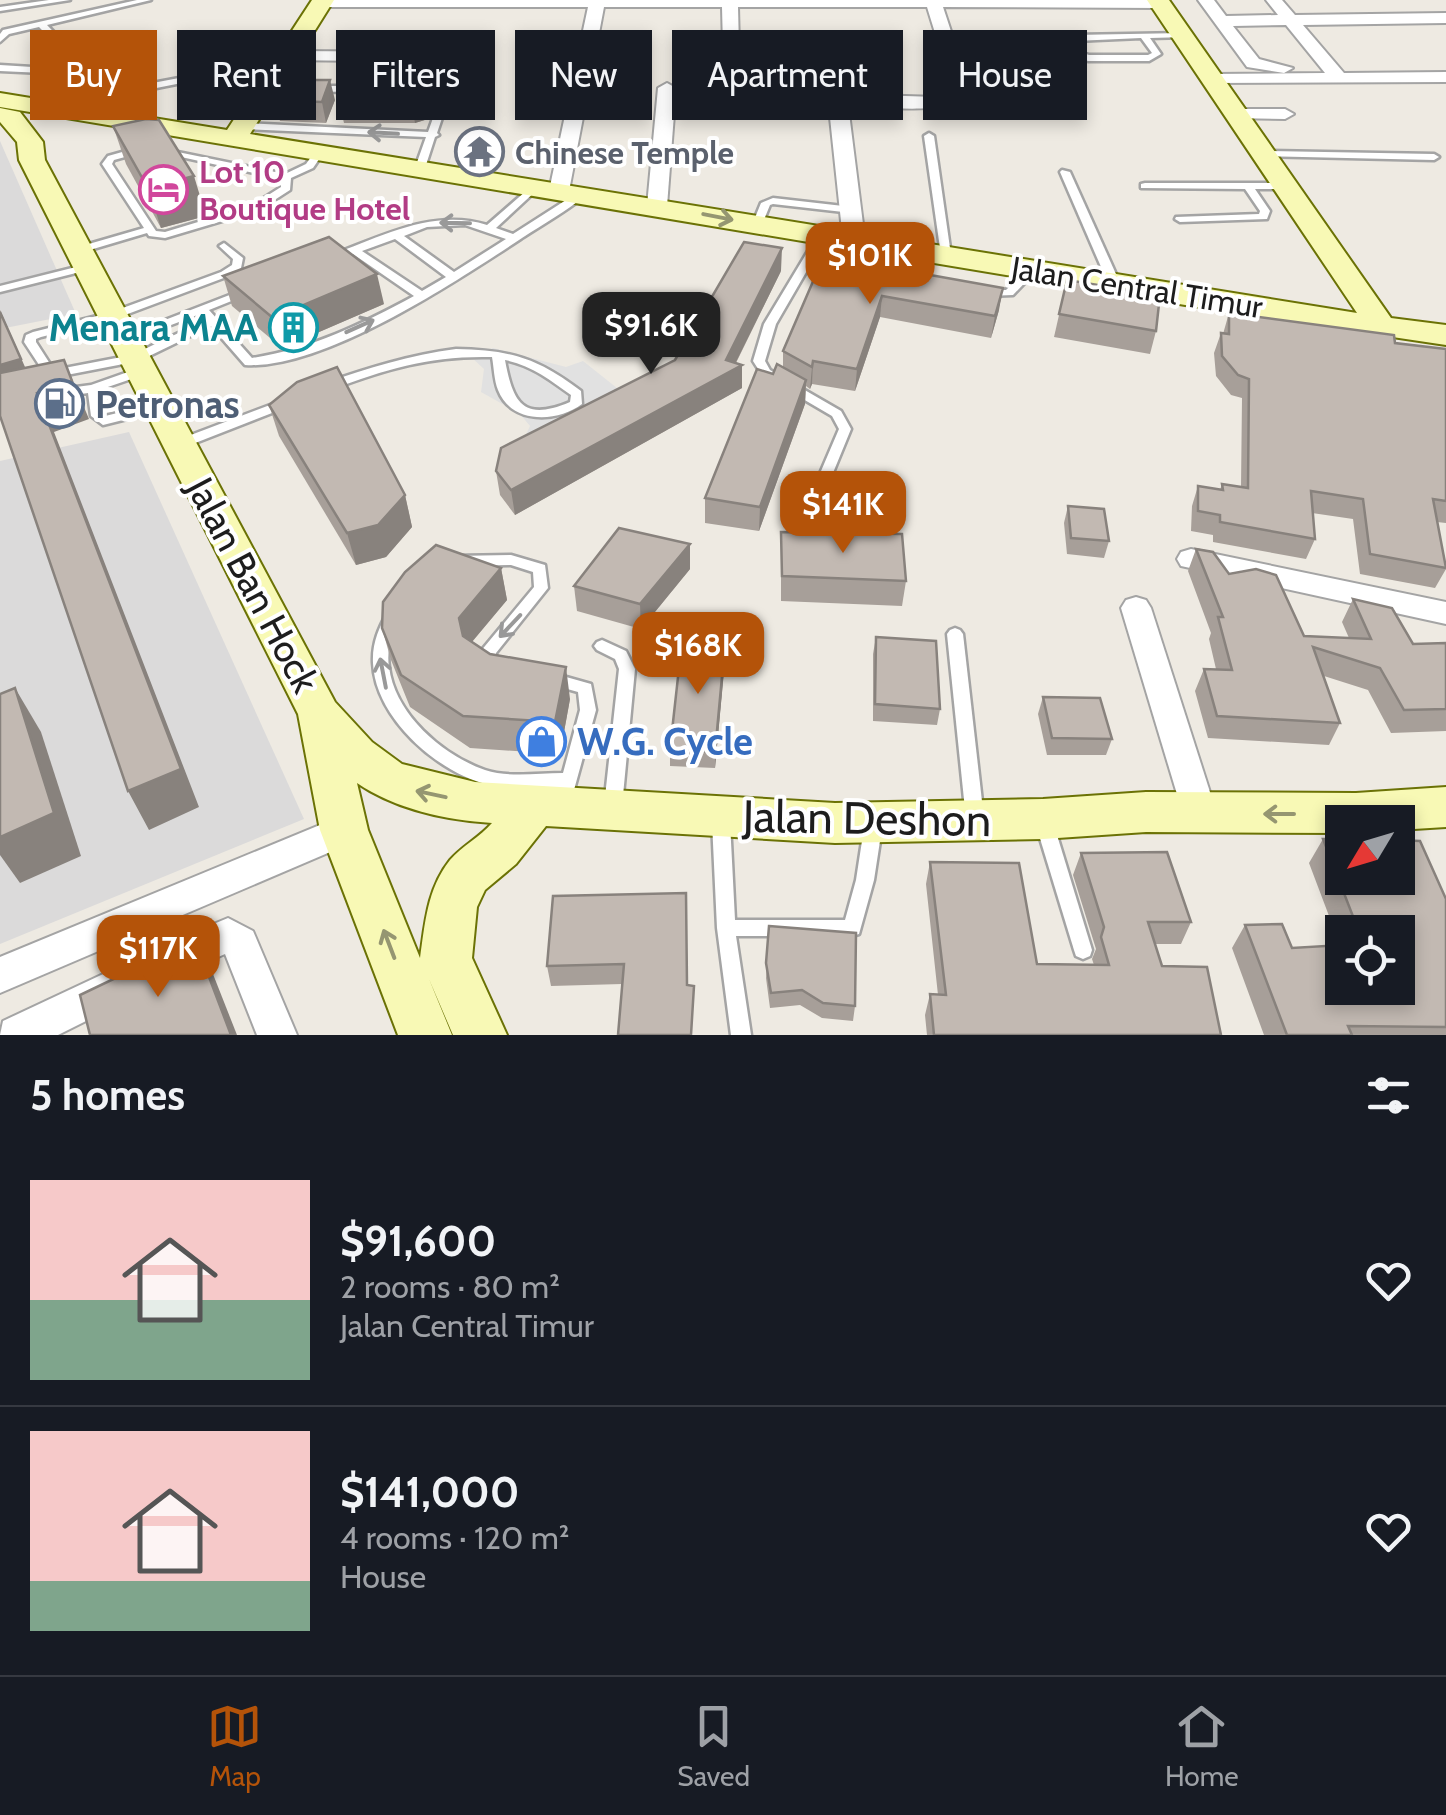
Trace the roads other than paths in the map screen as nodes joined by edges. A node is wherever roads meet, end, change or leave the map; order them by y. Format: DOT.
graph roads {
  1 [pos="66,0"];
  2 [pos="147,0"];
  3 [pos="1206,0"];
  4 [pos="1274,0"];
  5 [pos="1347,0"];
  6 [pos="323,1"];
  7 [pos="521,1"];
  8 [pos="730,1"];
  9 [pos="597,2"];
  10 [pos="933,2"];
  11 [pos="1159,2"];
  12 [pos="50,3"];
  13 [pos="0,4"];
  14 [pos="67,18"];
  15 [pos="1446,18"];
  16 [pos="1289,20"];
  17 [pos="1365,20"];
  18 [pos="1222,21"];
  19 [pos="42,25"];
  20 [pos="47,30"];
  21 [pos="305,30"];
  22 [pos="731,30"];
  23 [pos="1184,35"];
  24 [pos="1144,36"];
  25 [pos="0,40"];
  26 [pos="0,68"];
  27 [pos="30,70"];
  28 [pos="1334,73"];
  29 [pos="1446,76"];
  30 [pos="1214,78"];
  31 [pos="668,88"];
  32 [pos="0,100"];
  33 [pos="903,101"];
  34 [pos="30,104"];
  35 [pos="1237,114"];
  36 [pos="1284,114"];
  37 [pos="0,115"];
  38 [pos="131,120"];
  39 [pos="246,120"];
  40 [pos="336,120"];
  41 [pos="439,120"];
  42 [pos="840,120"];
  43 [pos="144,122"];
  44 [pos="238,132"];
  45 [pos="434,135"];
  46 [pos="929,136"];
  47 [pos="326,141"];
  48 [pos="1263,154"];
  49 [pos="32,156"];
  50 [pos="1434,157"];
  51 [pos="420,168"];
  52 [pos="1066,172"];
  53 [pos="286,178"];
  54 [pos="1145,186"];
  55 [pos="1248,186"];
  56 [pos="1284,186"];
  57 [pos="558,191"];
  58 [pos="657,206"];
  59 [pos="852,210"];
  60 [pos="1180,219"];
  61 [pos="150,229"];
  62 [pos="489,230"];
  63 [pos="396,234"];
  64 [pos="814,234"];
  65 [pos="514,238"];
  66 [pos="854,240"];
  67 [pos="224,246"];
  68 [pos="354,250"];
  69 [pos="946,255"];
  70 [pos="83,259"];
  71 [pos="320,263"];
  72 [pos="826,265"];
  73 [pos="1339,265"];
  74 [pos="1032,270"];
  75 [pos="454,276"];
  76 [pos="1114,284"];
  77 [pos="0,289"];
  78 [pos="253,289"];
  79 [pos="976,291"];
  80 [pos="421,295"];
  81 [pos="202,309"];
  82 [pos="1280,311"];
  83 [pos="213,321"];
  84 [pos="1396,328"];
  85 [pos="1446,334"];
  86 [pos="128,346"];
  87 [pos="1446,346"];
  88 [pos="498,356"];
  89 [pos="92,388"];
  90 [pos="323,389"];
  91 [pos="53,395"];
  92 [pos="305,396"];
  93 [pos="160,407"];
  94 [pos="180,444"];
  95 [pos="796,546"];
  96 [pos="1191,559"];
  97 [pos="436,565"];
  98 [pos="403,599"];
  99 [pos="1136,608"];
  100 [pos="1446,612"];
  101 [pos="954,634"];
  102 [pos="602,646"];
  103 [pos="320,714"];
  104 [pos="556,796"];
  105 [pos="612,807"];
  106 [pos="1446,808"];
  107 [pos="1200,814"];
  108 [pos="721,816"];
  109 [pos="1043,819"];
  110 [pos="976,820"];
  111 [pos="874,822"];
  112 [pos="344,830"];
  113 [pos="726,928"];
  114 [pos="1083,950"];
  115 [pos="0,975"];
  116 [pos="56,1026"];
  117 [pos="18,1035"];
  118 [pos="277,1035"];
  119 [pos="424,1035"];
  120 [pos="480,1035"];
  121 [pos="741,1035"];
  1 -- 12 [label="lane"];
  2 -- 14 [label="lane"];
  3 -- 18 [label="street"];
  4 -- 16 [label="street"];
  5 -- 17 [label="street"];
  6 -- 7 [label="street"];
  6 -- 21 [label="main road"];
  7 -- 9 [label="street"];
  8 -- 9 [label="street"];
  8 -- 10 [label="street"];
  8 -- 22 [label="street"];
  9 -- 57 [label="street"];
  10 -- 11 [label="street"];
  10 -- 33 [label="street"];
  11 -- 23 [label="main road"];
  12 -- 13 [label="lane"];
  12 -- 14 [label="lane"];
  14 -- 19 [label="lane"];
  15 -- 17 [label="street"];
  16 -- 17 [label="street"];
  16 -- 18 [label="street"];
  16 -- 28 [label="street"];
  18 -- 28 [label="street"];
  19 -- 20 [label="lane"];
  19 -- 25 [label="lane"];
  23 -- 24 [label="lane"];
  23 -- 30 [label="main road"];
  24 -- 24 [label="lane"];
  26 -- 27 [label="lane"];
  28 -- 29 [label="street"];
  28 -- 30 [label="street"];
  30 -- 35 [label="main road"];
  31 -- 58 [label="street"];
  32 -- 34 [label="main road, Jalan Central Timur"];
  35 -- 36 [label="street"];
  35 -- 48 [label="main road"];
  37 -- 49 [label="main road"];
  38 -- 43 [label="main road, Jalan Central Timur"];
  39 -- 44 [label="main road"];
  40 -- 47 [label="lane"];
  41 -- 45 [label="lane"];
  42 -- 59 [label="street"];
  43 -- 44 [label="main road, Jalan Central Timur"];
  43 -- 49 [label="main road"];
  44 -- 47 [label="main road, Jalan Central Timur"];
  45 -- 47 [label="lane, one-way"];
  45 -- 51 [label="lane"];
  46 -- 69 [label="lane"];
  47 -- 51 [label="main road, Jalan Central Timur"];
  47 -- 53 [label="lane"];
  48 -- 50 [label="lane"];
  48 -- 56 [label="main road"];
  49 -- 70 [label="main road, Jalan Ban Hock"];
  51 -- 57 [label="main road, Jalan Central Timur"];
  52 -- 76 [label="lane"];
  53 -- 61 [label="lane"];
  53 -- 61 [label="lane"];
  54 -- 55 [label="lane"];
  55 -- 56 [label="lane"];
  55 -- 60 [label="lane"];
  56 -- 73 [label="main road"];
  57 -- 58 [label="main road, Jalan Central Timur"];
  57 -- 62 [label="lane"];
  57 -- 65 [label="lane"];
  58 -- 64 [label="main road, Jalan Central Timur, one-way"];
  59 -- 64 [label="lane"];
  59 -- 66 [label="street"];
  61 -- 70 [label="lane"];
  62 -- 63 [label="lane, one-way"];
  62 -- 65 [label="lane"];
  63 -- 68 [label="lane"];
  63 -- 75 [label="lane"];
  64 -- 66 [label="main road, Jalan Central Timur"];
  64 -- 72 [label="lane"];
  64 -- 95 [label="lane"];
  65 -- 75 [label="lane"];
  66 -- 69 [label="main road, Jalan Central Timur"];
  67 -- 86 [label="lane"];
  68 -- 71 [label="lane"];
  68 -- 80 [label="lane"];
  69 -- 74 [label="main road, Jalan Central Timur"];
  70 -- 77 [label="lane"];
  70 -- 86 [label="main road, Jalan Ban Hock"];
  73 -- 82 [label="main road"];
  73 -- 84 [label="main road"];
  74 -- 76 [label="main road, Jalan Central Timur"];
  74 -- 79 [label="lane"];
  75 -- 80 [label="lane"];
  76 -- 82 [label="main road, Jalan Central Timur"];
  78 -- 81 [label="lane"];
  83 -- 80 [label="lane, one-way"];
  81 -- 83 [label="lane"];
  81 -- 86 [label="lane"];
  82 -- 84 [label="main road, Jalan Central Timur"];
  83 -- 86 [label="lane"];
  84 -- 85 [label="main road, Jalan Central Timur"];
  84 -- 87 [label="main road"];
  86 -- 86 [label="lane"];
  86 -- 89 [label="lane"];
  86 -- 93 [label="main road, Jalan Ban Hock"];
  88 -- 88 [label="lane"];
  88 -- 90 [label="lane"];
  89 -- 91 [label="lane"];
  89 -- 93 [label="lane"];
  92 -- 94 [label="lane"];
  93 -- 94 [label="main road, Jalan Ban Hock"];
  94 -- 103 [label="main road, Jalan Ban Hock"];
  96 -- 100 [label="street"];
  97 -- 104 [label="lane, one-way"];
  104 -- 98 [label="lane, one-way"];
  99 -- 107 [label="street"];
  101 -- 110 [label="lane"];
  102 -- 105 [label="lane"];
  104 -- 103 [label="main road, Jalan Deshon, one-way"];
  103 -- 112 [label="main road, Jalan Ban Hock"];
  104 -- 105 [label="main road, Jalan Deshon"];
  104 -- 120 [label="main road"];
  105 -- 108 [label="main road, Jalan Deshon"];
  106 -- 107 [label="main road, Jalan Deshon, one-way"];
  107 -- 109 [label="main road, Jalan Deshon"];
  108 -- 111 [label="main road, Jalan Deshon"];
  108 -- 113 [label="lane"];
  109 -- 110 [label="main road, Jalan Deshon"];
  109 -- 114 [label="lane"];
  110 -- 111 [label="main road, Jalan Deshon"];
  111 -- 113 [label="lane"];
  112 -- 115 [label="street"];
  119 -- 112 [label="main road, Jalan Ban Hock, one-way"];
  113 -- 121 [label="lane"];
  116 -- 117 [label="street"];
  116 -- 118 [label="street"];
}
